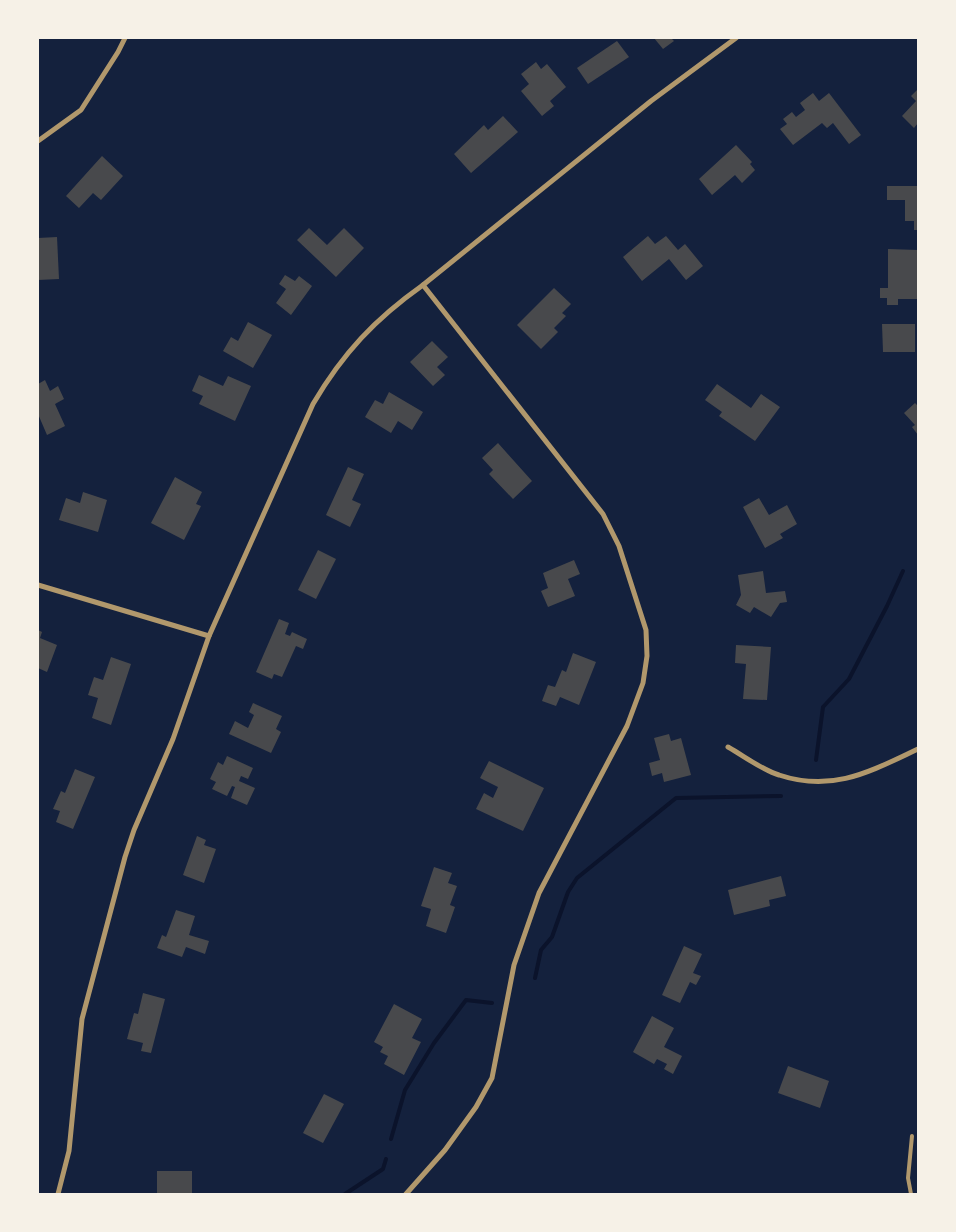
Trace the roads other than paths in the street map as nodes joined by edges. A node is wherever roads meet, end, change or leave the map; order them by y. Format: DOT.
graph roads {
  1 [pos="125,38"];
  2 [pos="736,38"];
  3 [pos="38,141"];
  4 [pos="423,285"];
  5 [pos="38,584"];
  6 [pos="209,636"];
  7 [pos="728,747"];
  8 [pos="918,749"];
  9 [pos="912,1136"];
  10 [pos="58,1194"];
  11 [pos="406,1194"];
  12 [pos="911,1194"];
  1 -- 3 [label="street"];
  2 -- 4 [label="street"];
  4 -- 6 [label="street"];
  4 -- 11 [label="street"];
  5 -- 6 [label="street"];
  6 -- 10 [label="street"];
  7 -- 8 [label="street"];
  9 -- 12 [label="lane"];
}
